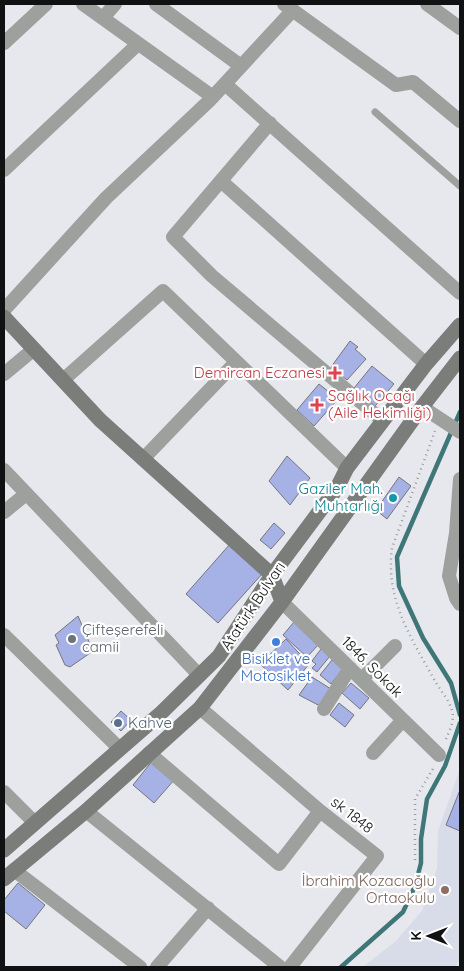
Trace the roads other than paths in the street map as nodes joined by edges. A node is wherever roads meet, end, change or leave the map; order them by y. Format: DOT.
graph roads {
  1 [pos="46,4"];
  2 [pos="83,4"];
  3 [pos="115,4"];
  4 [pos="156,4"];
  5 [pos="427,4"];
  6 [pos="288,7"];
  7 [pos="103,18"];
  8 [pos="460,28"];
  9 [pos="4,43"];
  10 [pos="138,44"];
  11 [pos="241,66"];
  12 [pos="225,84"];
  13 [pos="213,97"];
  14 [pos="375,112"];
  15 [pos="460,121"];
  16 [pos="270,123"];
  17 [pos="4,170"];
  18 [pos="221,181"];
  19 [pos="460,186"];
  20 [pos="460,293"];
  21 [pos="4,310"];
  22 [pos="4,317"];
  23 [pos="460,325"];
  24 [pos="34,350"];
  25 [pos="460,358"];
  26 [pos="236,362"];
  27 [pos="426,364"];
  28 [pos="4,374"];
  29 [pos="63,380"];
  30 [pos="422,408"];
  31 [pos="382,420"];
  32 [pos="451,427"];
  33 [pos="143,459"];
  34 [pos="347,468"];
  35 [pos="4,470"];
  36 [pos="460,479"];
  37 [pos="26,494"];
  38 [pos="4,512"];
  39 [pos="457,545"];
  40 [pos="272,575"];
  41 [pos="282,602"];
  42 [pos="460,604"];
  43 [pos="4,634"];
  44 [pos="395,646"];
  45 [pos="350,668"];
  46 [pos="199,675"];
  47 [pos="362,679"];
  48 [pos="200,708"];
  49 [pos="324,709"];
  50 [pos="402,721"];
  51 [pos="119,748"];
  52 [pos="149,753"];
  53 [pos="373,753"];
  54 [pos="439,755"];
  55 [pos="4,792"];
  56 [pos="86,811"];
  57 [pos="320,811"];
  58 [pos="36,823"];
  59 [pos="4,850"];
  60 [pos="9,875"];
  61 [pos="208,908"];
  62 [pos="140,967"];
  63 [pos="157,967"];
  64 [pos="280,967"];
  65 [pos="290,967"];
  1 -- 9 [label="street"];
  2 -- 7 [label="street"];
  3 -- 7 [label="street"];
  4 -- 11 [label="street"];
  5 -- 8 [label="street"];
  6 -- 11 [label="street"];
  6 -- 15 [label="street"];
  7 -- 10 [label="street"];
  10 -- 13 [label="street"];
  10 -- 17 [label="street"];
  11 -- 12 [label="street"];
  12 -- 13 [label="street"];
  12 -- 16 [label="street"];
  13 -- 21 [label="street"];
  14 -- 19 [label="lane"];
  16 -- 18 [label="street"];
  16 -- 20 [label="street"];
  18 -- 27 [label="street"];
  18 -- 31 [label="street"];
  22 -- 24 [label="main road"];
  23 -- 27 [label="main road, Atatürk Bulvarı"];
  24 -- 28 [label="street"];
  24 -- 29 [label="main road"];
  25 -- 30 [label="main road, Atatürk Bulvarı"];
  26 -- 29 [label="street"];
  26 -- 33 [label="street"];
  26 -- 34 [label="street"];
  27 -- 31 [label="main road, Atatürk Bulvarı"];
  29 -- 33 [label="main road"];
  30 -- 32 [label="street"];
  30 -- 41 [label="main road, Atatürk Bulvarı"];
  31 -- 34 [label="main road, Atatürk Bulvarı"];
  33 -- 40 [label="main road"];
  34 -- 40 [label="main road, Atatürk Bulvarı"];
  35 -- 37 [label="street"];
  36 -- 39 [label="street"];
  37 -- 38 [label="street"];
  37 -- 46 [label="street"];
  39 -- 42 [label="street"];
  40 -- 41 [label="main road"];
  40 -- 46 [label="main road, Atatürk Bulvarı"];
  41 -- 45 [label="street, 1846. Sokak"];
  41 -- 48 [label="main road, Atatürk Bulvarı"];
  43 -- 51 [label="street"];
  44 -- 47 [label="street"];
  45 -- 47 [label="street, 1846. Sokak"];
  45 -- 49 [label="street"];
  46 -- 51 [label="main road, Atatürk Bulvarı"];
  47 -- 50 [label="street, 1846. Sokak"];
  48 -- 52 [label="main road, Atatürk Bulvarı"];
  48 -- 57 [label="street, sk 1848"];
  50 -- 53 [label="street"];
  50 -- 54 [label="street, 1846. Sokak"];
  51 -- 58 [label="main road, Atatürk Bulvarı"];
  52 -- 56 [label="main road, Atatürk Bulvarı"];
  52 -- 57 [label="street"];
  55 -- 58 [label="street"];
  56 -- 60 [label="main road, Atatürk Bulvarı"];
  56 -- 61 [label="street"];
  57 -- 65 [label="street, sk 1848"];
  58 -- 59 [label="main road, Atatürk Bulvarı"];
  60 -- 62 [label="street"];
  61 -- 63 [label="street"];
  61 -- 64 [label="street"];
}
